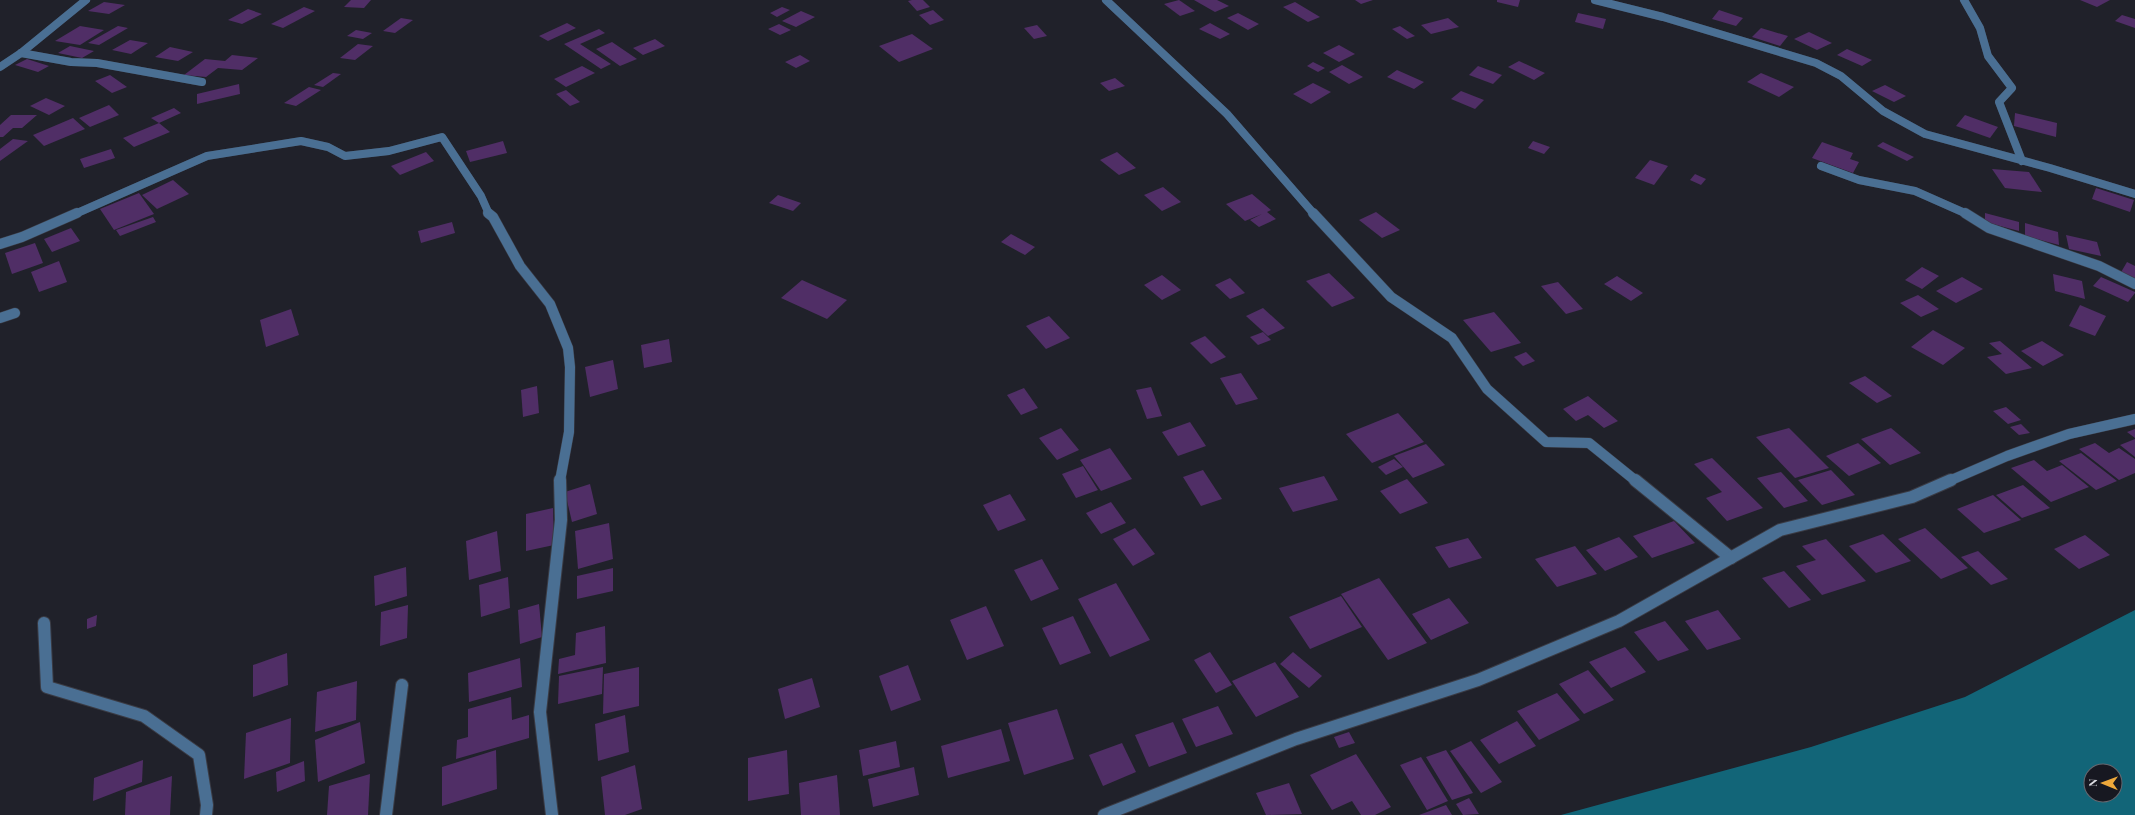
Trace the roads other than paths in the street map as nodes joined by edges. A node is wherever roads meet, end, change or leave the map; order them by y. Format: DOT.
graph roads {
  1 [pos="86,0"];
  2 [pos="1106,0"];
  3 [pos="1595,0"];
  4 [pos="1964,0"];
  5 [pos="22,53"];
  6 [pos="0,67"];
  7 [pos="202,82"];
  8 [pos="2022,161"];
  9 [pos="1821,166"];
  10 [pos="2135,194"];
  11 [pos="0,244"];
  12 [pos="2135,284"];
  13 [pos="15,313"];
  14 [pos="0,318"];
  15 [pos="2135,419"];
  16 [pos="1731,558"];
  17 [pos="44,623"];
  18 [pos="402,685"];
  19 [pos="206,815"];
  20 [pos="386,815"];
  21 [pos="552,815"];
  22 [pos="1104,815"];
  1 -- 5 [label="street"];
  2 -- 16 [label="street"];
  3 -- 8 [label="street"];
  4 -- 8 [label="street"];
  5 -- 6 [label="street"];
  5 -- 7 [label="street"];
  8 -- 10 [label="street"];
  9 -- 12 [label="street"];
  11 -- 21 [label="street"];
  13 -- 14 [label="street"];
  15 -- 16 [label="street"];
  16 -- 22 [label="street"];
  17 -- 19 [label="street"];
  18 -- 20 [label="street"];
}
